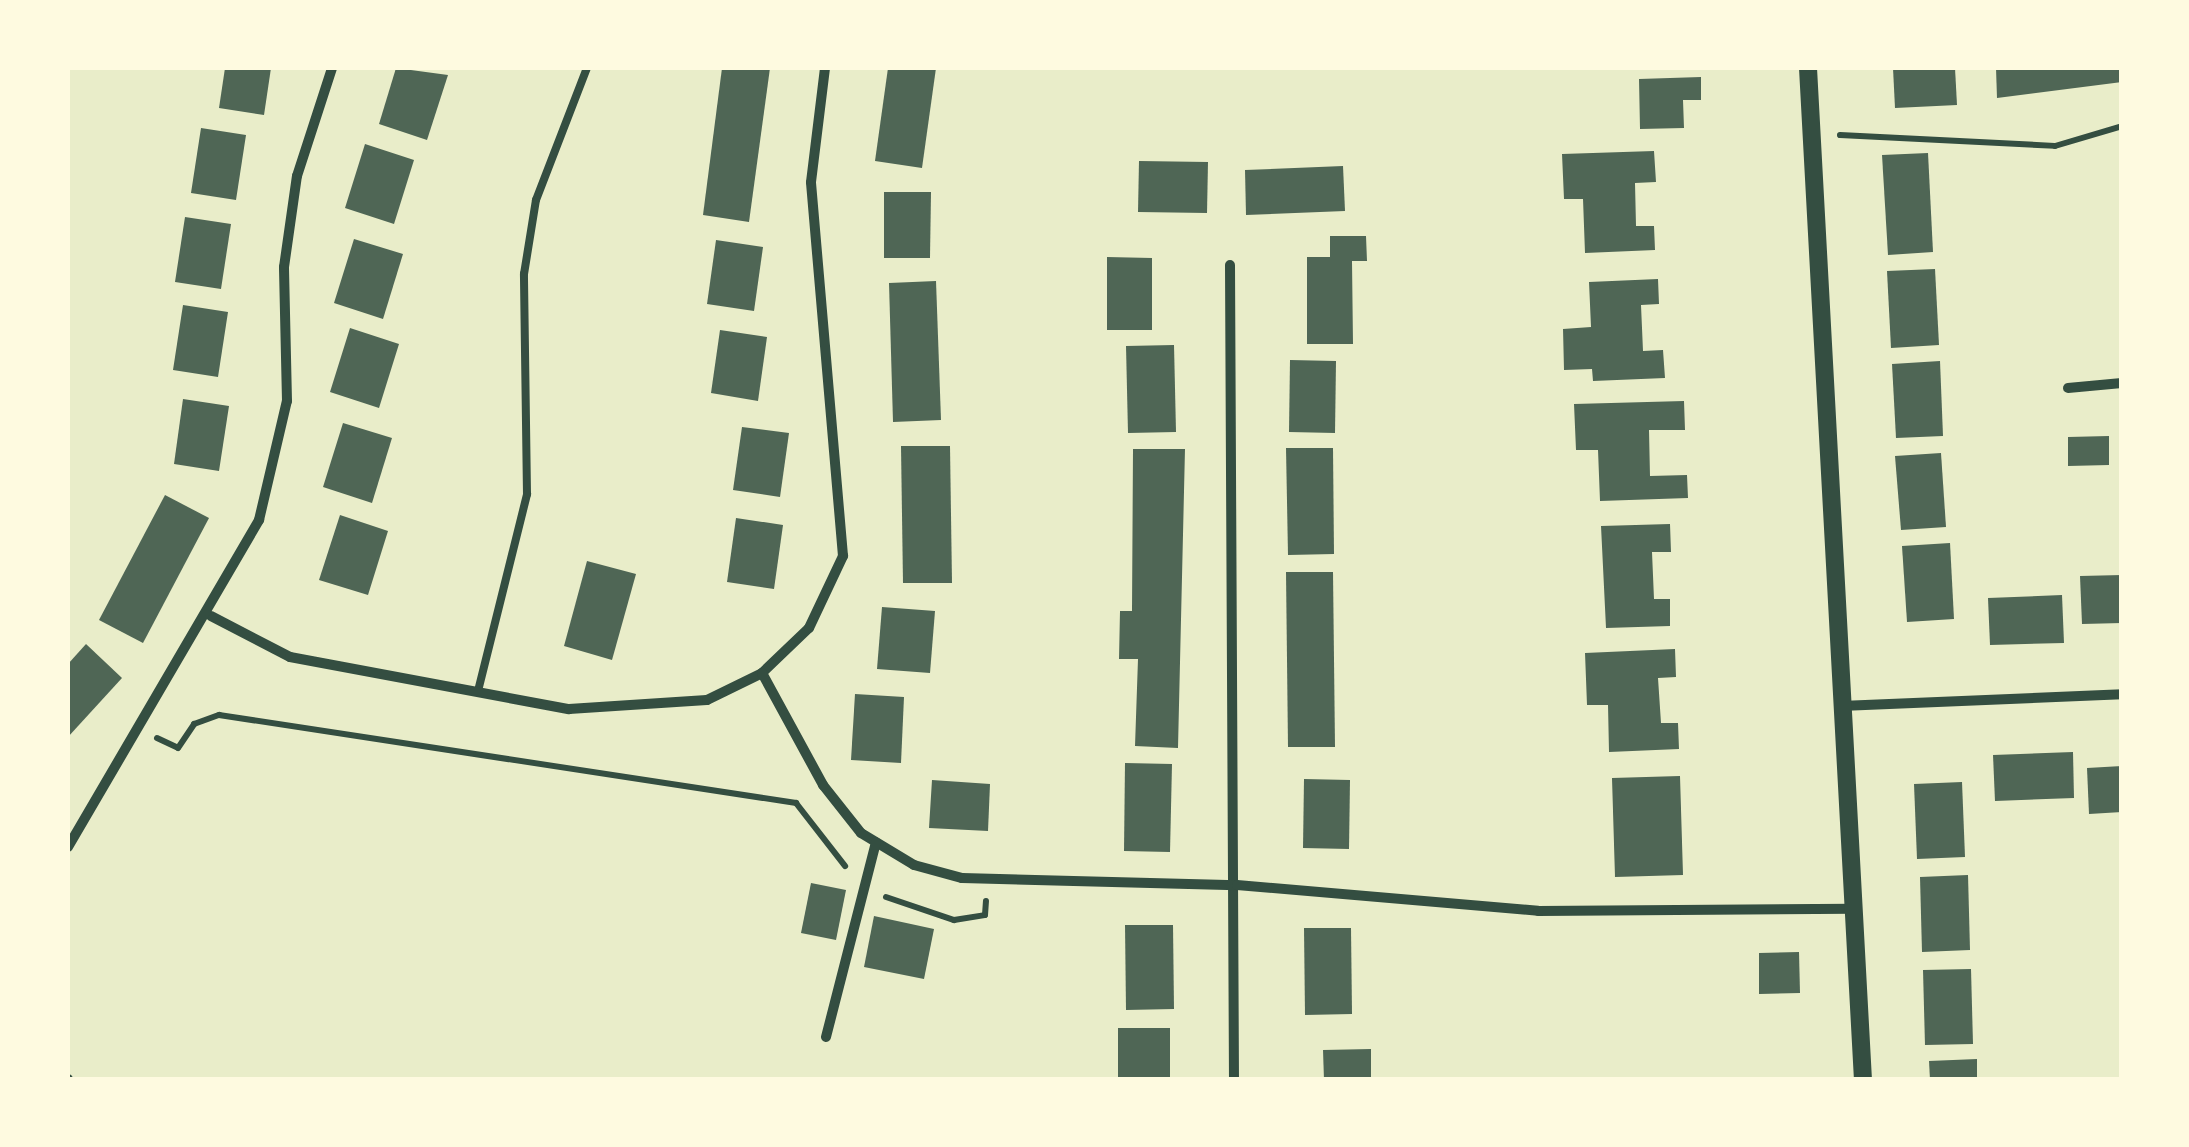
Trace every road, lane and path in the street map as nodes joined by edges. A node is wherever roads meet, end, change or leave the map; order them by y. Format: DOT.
graph roads {
  1 [pos="332,68"];
  2 [pos="588,68"];
  3 [pos="825,68"];
  4 [pos="1808,68"];
  5 [pos="2122,126"];
  6 [pos="1814,134"];
  7 [pos="1230,264"];
  8 [pos="2122,384"];
  9 [pos="2068,388"];
  10 [pos="210,616"];
  11 [pos="762,673"];
  12 [pos="478,691"];
  13 [pos="2122,694"];
  14 [pos="1841,706"];
  15 [pos="138,728"];
  16 [pos="876,842"];
  17 [pos="68,846"];
  18 [pos="988,878"];
  19 [pos="864,882"];
  20 [pos="1237,885"];
  21 [pos="1853,908"];
  22 [pos="826,1037"];
  23 [pos="1234,1080"];
  24 [pos="1862,1080"];
  1 -- 10 [label="street"];
  2 -- 12 [label="lane"];
  3 -- 11 [label="street"];
  4 -- 6 [label="street"];
  5 -- 6 [label="path"];
  6 -- 14 [label="street"];
  7 -- 20 [label="street"];
  8 -- 9 [label="street"];
  10 -- 12 [label="street"];
  10 -- 15 [label="street"];
  11 -- 12 [label="street"];
  11 -- 16 [label="street"];
  13 -- 14 [label="street"];
  14 -- 21 [label="street"];
  15 -- 17 [label="street"];
  15 -- 19 [label="path"];
  16 -- 18 [label="street"];
  16 -- 19 [label="street"];
  18 -- 19 [label="path"];
  18 -- 20 [label="street"];
  19 -- 22 [label="street"];
  20 -- 21 [label="street"];
  20 -- 23 [label="street"];
  21 -- 24 [label="street"];
}
